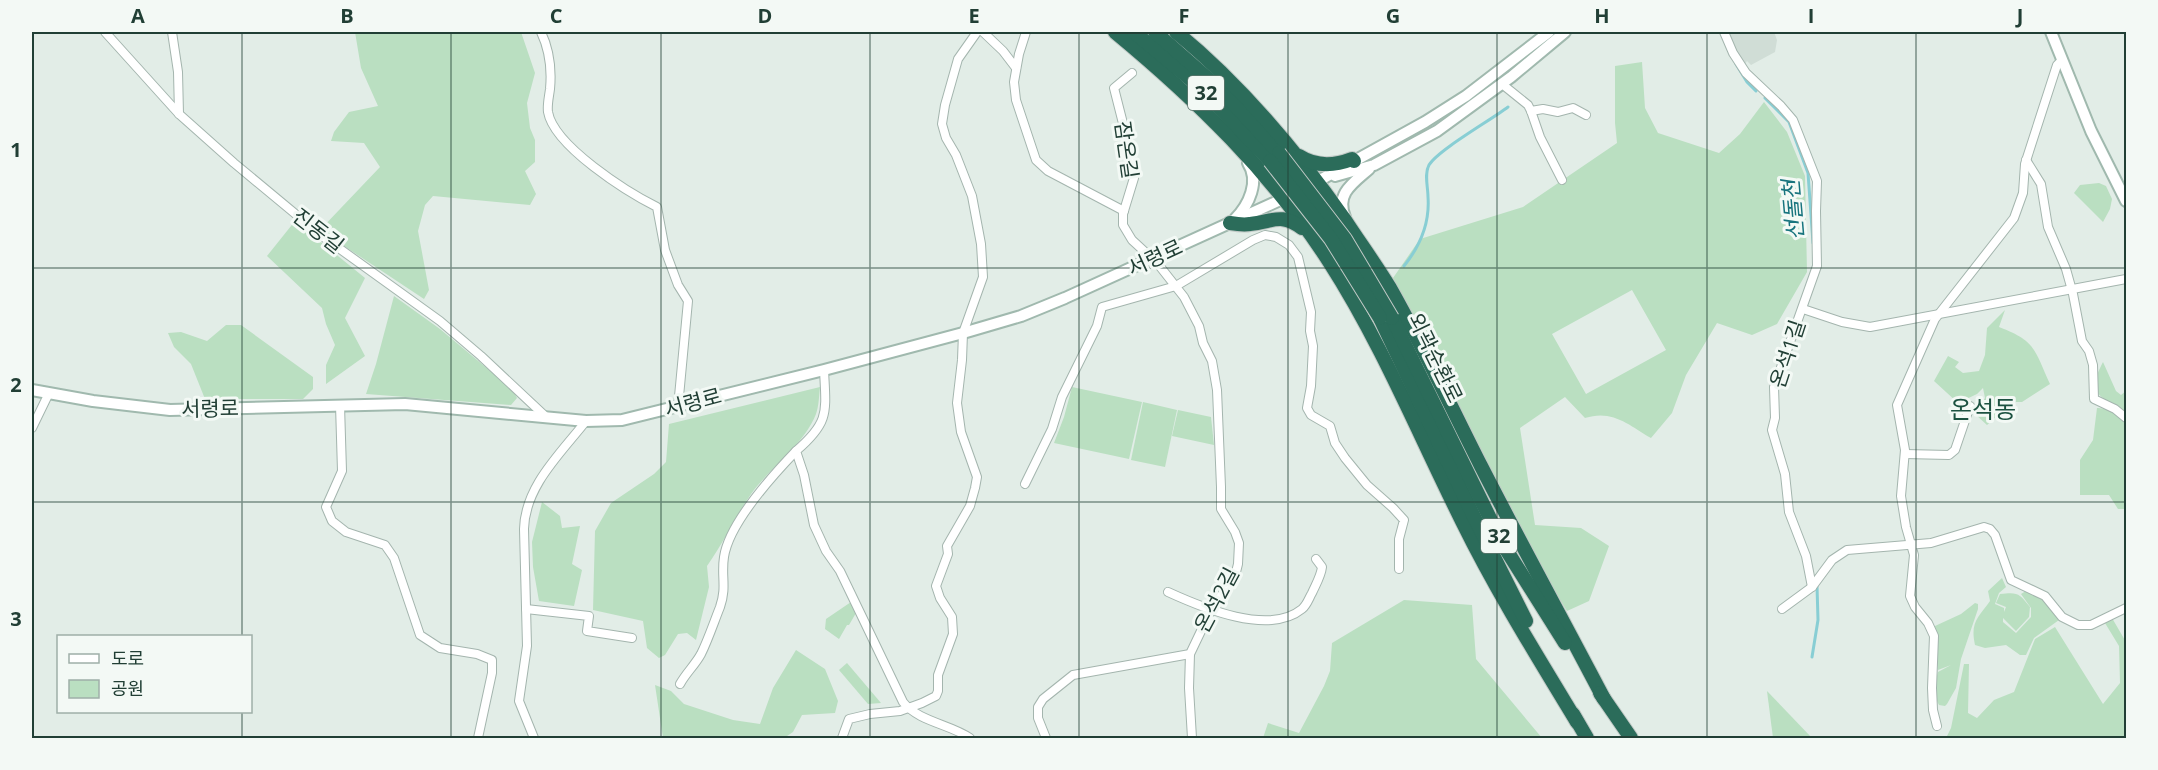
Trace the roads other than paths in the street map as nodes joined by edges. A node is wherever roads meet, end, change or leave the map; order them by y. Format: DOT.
graph roads {
  1 [pos="105,32"];
  2 [pos="172,32"];
  3 [pos="541,32"];
  4 [pos="977,32"];
  5 [pos="983,32"];
  6 [pos="1026,32"];
  7 [pos="1115,32"];
  8 [pos="1134,32"];
  9 [pos="1155,32"];
  10 [pos="1176,32"];
  11 [pos="1549,32"];
  12 [pos="1565,32"];
  13 [pos="1724,32"];
  14 [pos="2051,32"];
  15 [pos="2061,61"];
  16 [pos="1016,68"];
  17 [pos="1132,73"];
  18 [pos="1502,84"];
  19 [pos="1532,111"];
  20 [pos="179,114"];
  21 [pos="1586,115"];
  22 [pos="1280,154"];
  23 [pos="1360,157"];
  24 [pos="1250,160"];
  25 [pos="2026,160"];
  26 [pos="1374,165"];
  27 [pos="1562,180"];
  28 [pos="1317,181"];
  29 [pos="1283,199"];
  30 [pos="2127,201"];
  31 [pos="1124,211"];
  32 [pos="1346,222"];
  33 [pos="1230,223"];
  34 [pos="1308,232"];
  35 [pos="1153,259"];
  36 [pos="2127,279"];
  37 [pos="1176,286"];
  38 [pos="2072,288"];
  39 [pos="1803,309"];
  40 [pos="1939,314"];
  41 [pos="1386,318"];
  42 [pos="963,333"];
  43 [pos="824,370"];
  44 [pos="32,390"];
  45 [pos="49,393"];
  46 [pos="340,405"];
  47 [pos="1970,406"];
  48 [pos="678,407"];
  49 [pos="544,416"];
  50 [pos="2127,418"];
  51 [pos="585,421"];
  52 [pos="32,428"];
  53 [pos="796,451"];
  54 [pos="1905,454"];
  55 [pos="1025,484"];
  56 [pos="1912,544"];
  57 [pos="1316,559"];
  58 [pos="1399,569"];
  59 [pos="1812,586"];
  60 [pos="1168,592"];
  61 [pos="1212,608"];
  62 [pos="2127,608"];
  63 [pos="526,609"];
  64 [pos="1782,609"];
  65 [pos="632,638"];
  66 [pos="1190,654"];
  67 [pos="680,684"];
  68 [pos="1604,699"];
  69 [pos="908,708"];
  70 [pos="1577,722"];
  71 [pos="1937,726"];
  72 [pos="478,738"];
  73 [pos="534,738"];
  74 [pos="842,738"];
  75 [pos="970,738"];
  76 [pos="1046,738"];
  77 [pos="1192,738"];
  78 [pos="1587,738"];
  79 [pos="1631,738"];
  1 -- 20 [label="street, 진동길"];
  2 -- 20 [label="street"];
  3 -- 48 [label="street"];
  4 -- 42 [label="street"];
  5 -- 16 [label="street"];
  6 -- 16 [label="street"];
  7 -- 24 [label="highway"];
  8 -- 22 [label="highway, 외곽순환로 / 32"];
  9 -- 22 [label="highway, 외곽순환로 / 32"];
  10 -- 22 [label="highway"];
  11 -- 23 [label="street, 서령로"];
  12 -- 18 [label="street, 서령로"];
  13 -- 39 [label="street, 온석1길"];
  14 -- 15 [label="street"];
  15 -- 25 [label="street"];
  15 -- 30 [label="street"];
  16 -- 31 [label="street"];
  17 -- 31 [label="street, 잠온길"];
  18 -- 19 [label="street"];
  18 -- 26 [label="street, 서령로"];
  19 -- 21 [label="street"];
  19 -- 27 [label="street"];
  20 -- 49 [label="street, 진동길"];
  22 -- 23 [label="highway"];
  22 -- 28 [label="highway"];
  22 -- 41 [label="highway, 외곽순환로 / 32, bridge"];
  23 -- 26 [label="street"];
  23 -- 28 [label="street, 서령로"];
  24 -- 29 [label="highway"];
  24 -- 33 [label="street"];
  25 -- 38 [label="street"];
  25 -- 40 [label="street"];
  26 -- 28 [label="street, 서령로"];
  26 -- 32 [label="street"];
  28 -- 29 [label="street, 서령로"];
  28 -- 32 [label="highway"];
  29 -- 33 [label="street, 서령로"];
  29 -- 34 [label="highway"];
  31 -- 35 [label="street, 잠온길"];
  32 -- 68 [label="highway"];
  33 -- 34 [label="highway"];
  33 -- 35 [label="street, 서령로"];
  34 -- 70 [label="highway"];
  35 -- 37 [label="street, 온석2길"];
  35 -- 42 [label="street, 서령로"];
  36 -- 38 [label="street"];
  37 -- 55 [label="street"];
  37 -- 58 [label="street"];
  37 -- 61 [label="street, 온석2길"];
  38 -- 40 [label="street"];
  38 -- 50 [label="street"];
  39 -- 40 [label="street"];
  39 -- 59 [label="street, 온석1길"];
  40 -- 54 [label="street"];
  41 -- 68 [label="highway, 외곽순환로 / 32"];
  41 -- 70 [label="highway, 외곽순환로 / 32"];
  42 -- 43 [label="street, 서령로"];
  42 -- 69 [label="street"];
  43 -- 48 [label="street, 서령로"];
  43 -- 53 [label="street"];
  44 -- 45 [label="street, 서령로"];
  45 -- 46 [label="street, 서령로"];
  45 -- 52 [label="street"];
  46 -- 49 [label="street, 서령로"];
  46 -- 72 [label="street"];
  47 -- 54 [label="street"];
  48 -- 51 [label="street, 서령로"];
  49 -- 51 [label="street, 서령로"];
  51 -- 63 [label="street"];
  53 -- 67 [label="street"];
  53 -- 69 [label="street"];
  54 -- 56 [label="street"];
  56 -- 59 [label="street"];
  56 -- 62 [label="street"];
  56 -- 71 [label="street"];
  57 -- 61 [label="street"];
  59 -- 64 [label="street"];
  60 -- 61 [label="street"];
  61 -- 66 [label="street, 온석2길"];
  63 -- 65 [label="street"];
  63 -- 73 [label="street"];
  66 -- 76 [label="street, 온석2길"];
  66 -- 77 [label="street"];
  68 -- 79 [label="highway, 외곽순환로 / 32"];
  69 -- 74 [label="street"];
  69 -- 75 [label="street"];
  70 -- 78 [label="highway, 외곽순환로 / 32"];
}
